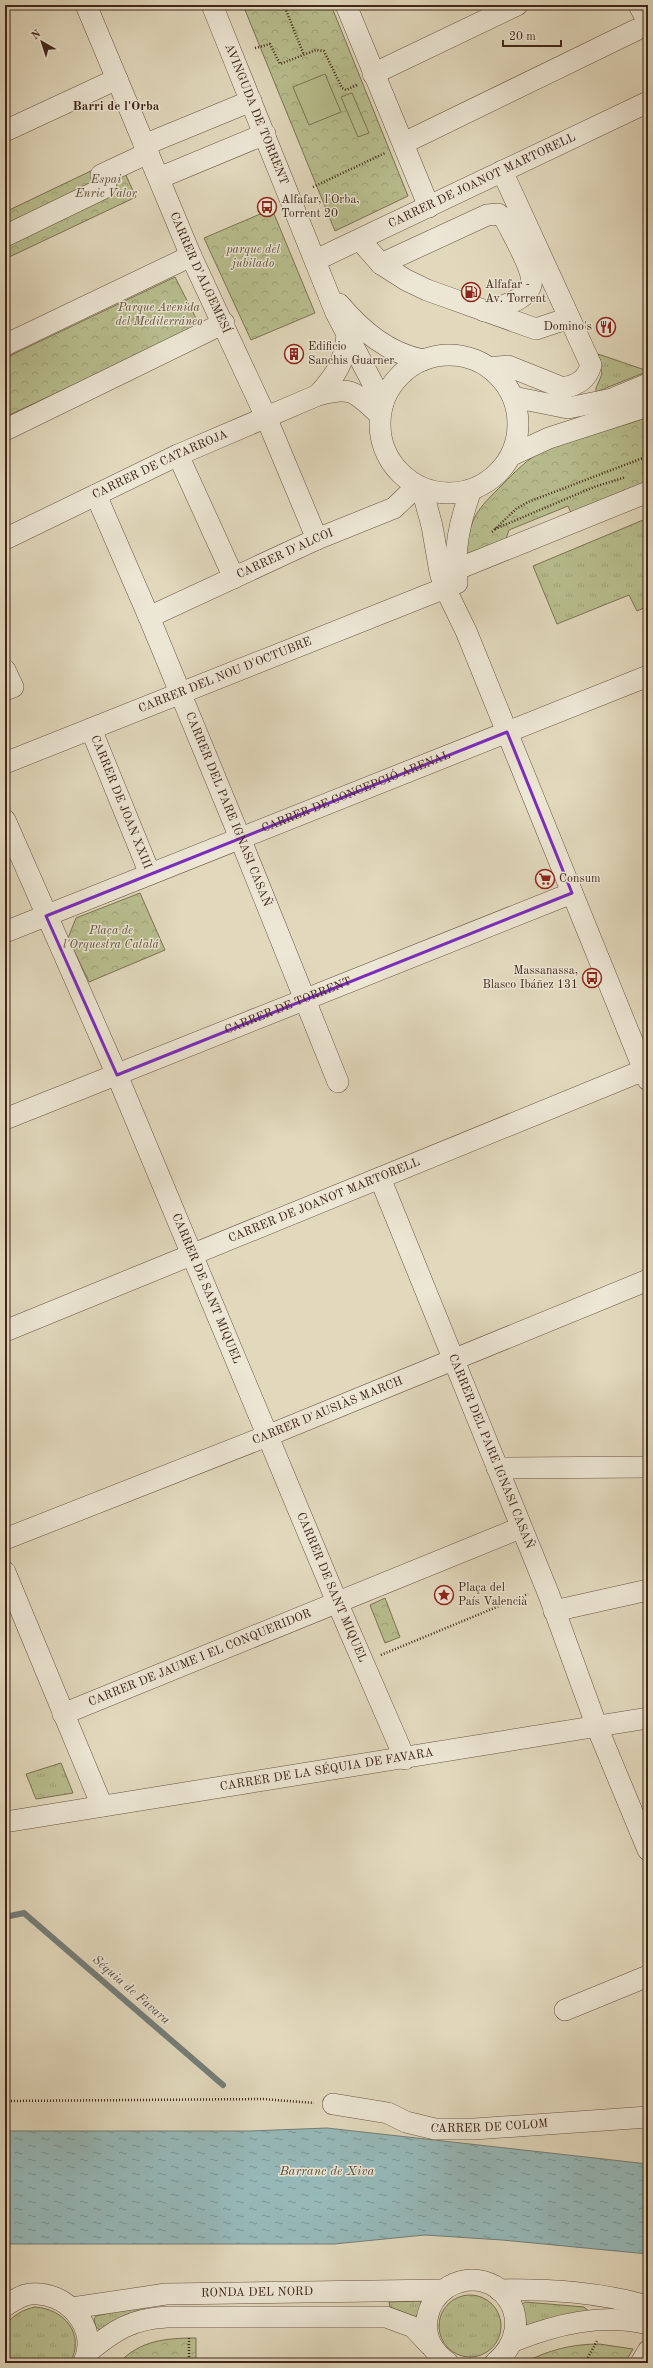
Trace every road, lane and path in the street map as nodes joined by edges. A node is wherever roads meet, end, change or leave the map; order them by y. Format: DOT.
graph roads {
  1 [pos="86,5"];
  2 [pos="212,5"];
  3 [pos="284,5"];
  4 [pos="346,5"];
  5 [pos="517,5"];
  6 [pos="639,5"];
  7 [pos="642,26"];
  8 [pos="255,48"];
  9 [pos="304,55"];
  10 [pos="368,78"];
  11 [pos="117,79"];
  12 [pos="251,101"];
  13 [pos="648,102"];
  14 [pos="5,131"];
  15 [pos="265,134"];
  16 [pos="408,141"];
  17 [pos="146,149"];
  18 [pos="390,151"];
  19 [pos="502,172"];
  20 [pos="159,178"];
  21 [pos="313,187"];
  22 [pos="429,207"];
  23 [pos="5,236"];
  24 [pos="360,240"];
  25 [pos="191,256"];
  26 [pos="316,260"];
  27 [pos="381,264"];
  28 [pos="328,290"];
  29 [pos="484,311"];
  30 [pos="570,318"];
  31 [pos="224,323"];
  32 [pos="347,336"];
  33 [pos="5,345"];
  34 [pos="423,360"];
  35 [pos="490,368"];
  36 [pos="648,384"];
  37 [pos="318,395"];
  38 [pos="513,397"];
  39 [pos="648,406"];
  40 [pos="382,409"];
  41 [pos="266,417"];
  42 [pos="5,430"];
  43 [pos="178,455"];
  44 [pos="512,455"];
  45 [pos="648,456"];
  46 [pos="629,476"];
  47 [pos="420,487"];
  48 [pos="471,490"];
  49 [pos="648,492"];
  50 [pos="96,495"];
  51 [pos="495,529"];
  52 [pos="490,534"];
  53 [pos="5,539"];
  54 [pos="317,539"];
  55 [pos="455,570"];
  56 [pos="234,578"];
  57 [pos="445,588"];
  58 [pos="149,617"];
  59 [pos="466,631"];
  60 [pos="648,676"];
  61 [pos="181,694"];
  62 [pos="91,730"];
  63 [pos="507,732"];
  64 [pos="5,763"];
  65 [pos="5,820"];
  66 [pos="240,838"];
  67 [pos="150,874"];
  68 [pos="572,893"];
  69 [pos="46,916"];
  70 [pos="5,932"];
  71 [pos="304,1000"];
  72 [pos="117,1075"];
  73 [pos="646,1075"];
  74 [pos="338,1082"];
  75 [pos="5,1119"];
  76 [pos="380,1178"];
  77 [pos="192,1255"];
  78 [pos="648,1280"];
  79 [pos="5,1331"];
  80 [pos="454,1359"];
  81 [pos="266,1436"];
  82 [pos="648,1467"];
  83 [pos="497,1468"];
  84 [pos="520,1528"];
  85 [pos="5,1539"];
  86 [pos="5,1572"];
  87 [pos="648,1590"];
  88 [pos="336,1602"];
  89 [pos="552,1603"];
  90 [pos="362,1662"];
  91 [pos="63,1714"];
  92 [pos="648,1718"];
  93 [pos="597,1727"];
  94 [pos="405,1759"];
  95 [pos="102,1806"];
  96 [pos="5,1822"];
  97 [pos="648,1850"];
  98 [pos="648,1976"];
  99 [pos="564,2010"];
  100 [pos="5,2101"];
  101 [pos="333,2104"];
  102 [pos="648,2117"];
  103 [pos="443,2290"];
  104 [pos="499,2290"];
  105 [pos="5,2306"];
  106 [pos="648,2306"];
  107 [pos="72,2308"];
  108 [pos="648,2324"];
  109 [pos="189,2335"];
  110 [pos="514,2341"];
  111 [pos="597,2341"];
  112 [pos="648,2351"];
  113 [pos="438,2356"];
  114 [pos="86,2357"];
  115 [pos="189,2363"];
  116 [pos="495,2363"];
  117 [pos="585,2363"];
  118 [pos="641,2363"];
  1 -- 11 [label="street, CARRER D’ALGEMESÍ"];
  2 -- 12 [label="street, AVINGUDA DE TORRENT"];
  3 -- 9 [label="path"];
  4 -- 10 [label="street"];
  5 -- 10 [label="street"];
  6 -- 7 [label="street"];
  7 -- 16 [label="street"];
  8 -- 9 [label="path"];
  9 -- 10 [label="path"];
  10 -- 22 [label="street"];
  11 -- 14 [label="street"];
  11 -- 17 [label="street, CARRER D’ALGEMESÍ"];
  12 -- 15 [label="street, AVINGUDA DE TORRENT"];
  12 -- 17 [label="street"];
  13 -- 19 [label="street, CARRER DE JOANOT MARTORELL"];
  15 -- 20 [label="street"];
  15 -- 26 [label="street, AVINGUDA DE TORRENT"];
  17 -- 20 [label="street, CARRER D’ALGEMESÍ"];
  17 -- 23 [label="street"];
  18 -- 21 [label="path"];
  19 -- 22 [label="street, CARRER DE JOANOT MARTORELL"];
  19 -- 30 [label="street"];
  20 -- 25 [label="street, CARRER D’ALGEMESÍ"];
  22 -- 24 [label="street, CARRER DE JOANOT MARTORELL"];
  24 -- 26 [label="street, CARRER DE JOANOT MARTORELL"];
  24 -- 27 [label="street"];
  25 -- 31 [label="street, CARRER D’ALGEMESÍ"];
  25 -- 33 [label="street"];
  26 -- 28 [label="street, AVINGUDA DE TORRENT"];
  27 -- 29 [label="street"];
  27 -- 29 [label="street"];
  28 -- 32 [label="street, AVINGUDA DE TORRENT"];
  28 -- 34 [label="street"];
  29 -- 30 [label="street"];
  30 -- 35 [label="street"];
  31 -- 41 [label="street, CARRER D’ALGEMESÍ"];
  31 -- 42 [label="street"];
  32 -- 37 [label="street, CARRER DE CATARROJA"];
  32 -- 40 [label="street, AVINGUDA DE TORRENT"];
  34 -- 35 [label="street"];
  34 -- 40 [label="street"];
  35 -- 38 [label="street"];
  36 -- 38 [label="street"];
  37 -- 40 [label="street, CARRER DE CATARROJA"];
  37 -- 41 [label="street, CARRER DE CATARROJA"];
  38 -- 44 [label="street"];
  39 -- 44 [label="street"];
  40 -- 47 [label="street"];
  41 -- 43 [label="street, CARRER DE CATARROJA"];
  41 -- 54 [label="street, CARRER D’ALGEMESÍ"];
  43 -- 50 [label="street, CARRER DE CATARROJA"];
  43 -- 56 [label="street"];
  44 -- 48 [label="street"];
  45 -- 51 [label="path"];
  46 -- 51 [label="path"];
  47 -- 48 [label="street"];
  47 -- 54 [label="street, CARRER D'ALCOI"];
  47 -- 57 [label="street"];
  48 -- 55 [label="street"];
  49 -- 55 [label="street"];
  50 -- 53 [label="street, CARRER DE CATARROJA"];
  50 -- 58 [label="street, CARRER DEL PARE IGNASI CASAÑ"];
  51 -- 52 [label="path"];
  54 -- 56 [label="street, CARRER D'ALCOI"];
  55 -- 59 [label="street"];
  56 -- 58 [label="street, CARRER D'ALCOI"];
  57 -- 59 [label="street"];
  57 -- 61 [label="street, CARRER DEL NOU D'OCTUBRE"];
  58 -- 61 [label="street, CARRER DEL PARE IGNASI CASAÑ"];
  59 -- 63 [label="street"];
  60 -- 63 [label="street, CARRER DE CONCEPCIÓ ARENAL"];
  61 -- 62 [label="street, CARRER DEL NOU D'OCTUBRE"];
  61 -- 66 [label="street, CARRER DEL PARE IGNASI CASAÑ"];
  62 -- 64 [label="street, CARRER DEL NOU D'OCTUBRE"];
  62 -- 67 [label="street, CARRER DE JOAN XXIII"];
  63 -- 66 [label="street, CARRER DE CONCEPCIÓ ARENAL"];
  63 -- 68 [label="street"];
  65 -- 69 [label="street, CARRER DE SANT MIQUEL"];
  66 -- 67 [label="street, CARRER DE CONCEPCIÓ ARENAL"];
  66 -- 71 [label="street, CARRER DEL PARE IGNASI CASAÑ"];
  67 -- 69 [label="street, CARRER DE CONCEPCIÓ ARENAL"];
  68 -- 71 [label="street, CARRER DE TORRENT"];
  68 -- 73 [label="street"];
  69 -- 70 [label="street, CARRER DE CONCEPCIÓ ARENAL"];
  69 -- 72 [label="street, CARRER DE SANT MIQUEL"];
  71 -- 72 [label="street, CARRER DE TORRENT"];
  71 -- 74 [label="street, CARRER DEL PARE IGNASI CASAÑ"];
  72 -- 75 [label="street, CARRER DE TORRENT"];
  72 -- 77 [label="street, CARRER DE SANT MIQUEL"];
  73 -- 76 [label="street, CARRER DE JOANOT MARTORELL"];
  76 -- 77 [label="street, CARRER DE JOANOT MARTORELL"];
  76 -- 80 [label="street, CARRER DEL PARE IGNASI CASAÑ"];
  77 -- 79 [label="street, CARRER DE JOANOT MARTORELL"];
  77 -- 81 [label="street, CARRER DE SANT MIQUEL"];
  78 -- 80 [label="street, CARRER D'AUSIÀS MARCH"];
  80 -- 81 [label="street, CARRER D'AUSIÀS MARCH"];
  80 -- 83 [label="street, CARRER DEL PARE IGNASI CASAÑ"];
  81 -- 85 [label="street, CARRER D'AUSIÀS MARCH"];
  81 -- 88 [label="street, CARRER DE SANT MIQUEL"];
  82 -- 83 [label="street"];
  83 -- 84 [label="street, CARRER DEL PARE IGNASI CASAÑ"];
  84 -- 88 [label="street"];
  84 -- 89 [label="street, CARRER DEL PARE IGNASI CASAÑ"];
  86 -- 91 [label="street"];
  87 -- 89 [label="street"];
  88 -- 90 [label="street, CARRER DE SANT MIQUEL"];
  88 -- 91 [label="street, CARRER DE JAUME I EL CONQUERIDOR"];
  89 -- 90 [label="path"];
  89 -- 93 [label="street, CARRER DEL PARE IGNASI CASAÑ"];
  90 -- 94 [label="street, CARRER DE SANT MIQUEL"];
  91 -- 95 [label="street"];
  92 -- 93 [label="street, CARRER DE LA SÉQUIA DE FAVARA"];
  93 -- 94 [label="street, CARRER DE LA SÉQUIA DE FAVARA"];
  93 -- 97 [label="street, CARRER DEL PARE IGNASI CASAÑ"];
  94 -- 95 [label="street, CARRER DE LA SÉQUIA DE FAVARA"];
  95 -- 96 [label="street, CARRER DE LA SÉQUIA DE FAVARA"];
  98 -- 99 [label="street"];
  100 -- 101 [label="path"];
  101 -- 102 [label="street, CARRER DE COLOM"];
  103 -- 104 [label="street"];
  103 -- 107 [label="street, RONDA DEL NORD"];
  103 -- 113 [label="street"];
  104 -- 106 [label="street"];
  104 -- 110 [label="street"];
  105 -- 107 [label="street"];
  107 -- 114 [label="street"];
  108 -- 110 [label="street"];
  109 -- 115 [label="path"];
  110 -- 116 [label="street"];
  111 -- 117 [label="path"];
  112 -- 118 [label="street"];
  113 -- 114 [label="street, RONDA DEL NORD"];
}
